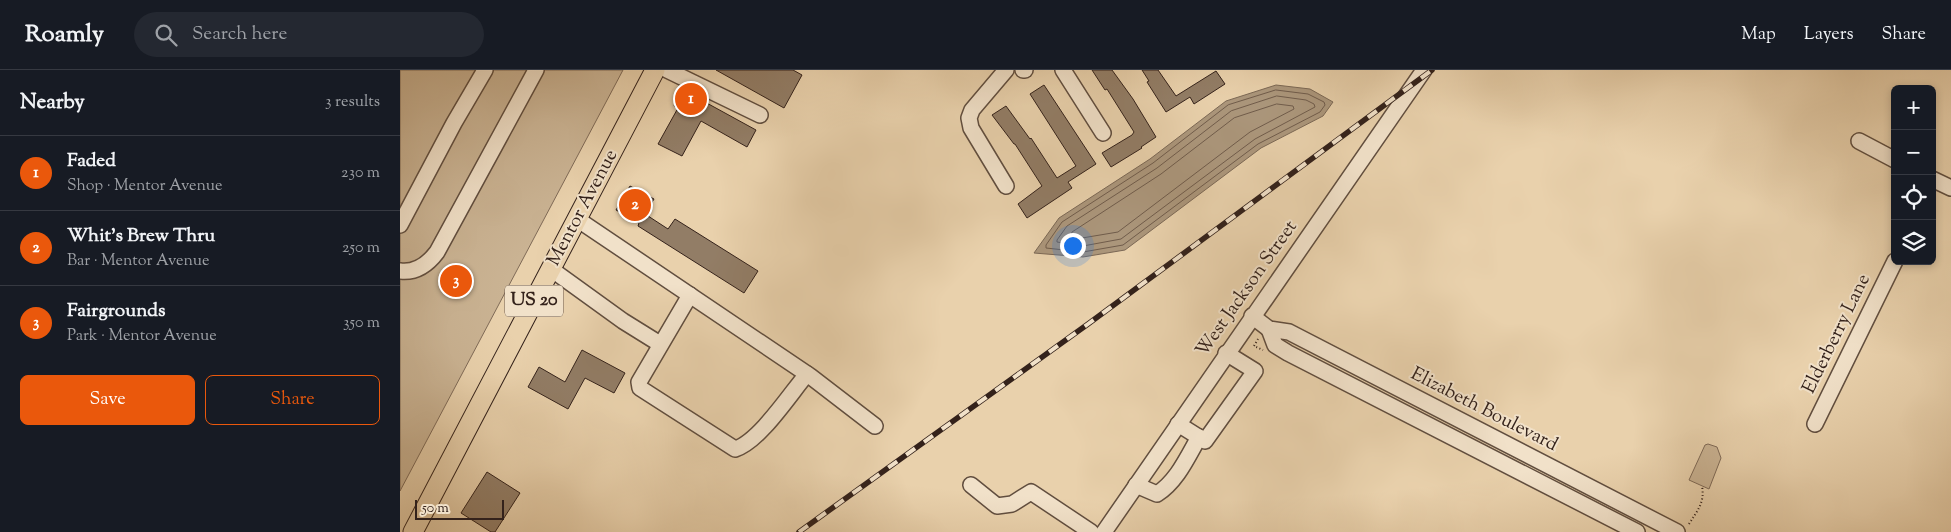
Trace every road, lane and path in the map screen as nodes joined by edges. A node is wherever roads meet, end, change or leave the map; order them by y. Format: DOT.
graph roads {
  1 [pos="484,70"];
  2 [pos="536,70"];
  3 [pos="655,70"];
  4 [pos="667,70"];
  5 [pos="1006,70"];
  6 [pos="1064,70"];
  7 [pos="1424,70"];
  8 [pos="760,115"];
  9 [pos="1103,133"];
  10 [pos="1859,141"];
  11 [pos="1891,158"];
  12 [pos="1936,182"];
  13 [pos="1006,186"];
  14 [pos="1951,188"];
  15 [pos="577,219"];
  16 [pos="400,225"];
  17 [pos="1893,265"];
  18 [pos="551,269"];
  19 [pos="400,271"];
  20 [pos="690,295"];
  21 [pos="1252,316"];
  22 [pos="1269,329"];
  23 [pos="660,344"];
  24 [pos="1226,353"];
  25 [pos="807,374"];
  26 [pos="1178,424"];
  27 [pos="1815,424"];
  28 [pos="874,426"];
  29 [pos="1199,437"];
  30 [pos="971,485"];
  31 [pos="1136,485"];
  32 [pos="1702,486"];
  33 [pos="1683,529"];
  34 [pos="413,532"];
  35 [pos="1091,532"];
  36 [pos="1104,532"];
  37 [pos="1637,532"];
  1 -- 16 [label="street"];
  2 -- 19 [label="street"];
  3 -- 15 [label="main road, Mentor Avenue / US 20"];
  4 -- 8 [label="street"];
  5 -- 13 [label="street"];
  6 -- 9 [label="street"];
  7 -- 21 [label="street, West Jackson Street"];
  10 -- 11 [label="street"];
  12 -- 14 [label="street"];
  15 -- 18 [label="main road, Mentor Avenue / US 20"];
  15 -- 20 [label="street"];
  17 -- 27 [label="street, Elderberry Lane"];
  18 -- 23 [label="street"];
  18 -- 34 [label="main road, Mentor Avenue / US 20"];
  20 -- 23 [label="street"];
  20 -- 25 [label="street"];
  21 -- 22 [label="street, Elizabeth Boulevard"];
  21 -- 24 [label="street, West Jackson Street"];
  22 -- 33 [label="street, Elizabeth Boulevard"];
  22 -- 37 [label="street, Elizabeth Boulevard"];
  23 -- 25 [label="street"];
  24 -- 26 [label="street, West Jackson Street"];
  24 -- 29 [label="street"];
  25 -- 28 [label="street"];
  26 -- 29 [label="street"];
  26 -- 31 [label="street, West Jackson Street"];
  29 -- 31 [label="street"];
  30 -- 35 [label="street"];
  31 -- 36 [label="street, West Jackson Street"];
  32 -- 33 [label="path"];
}
